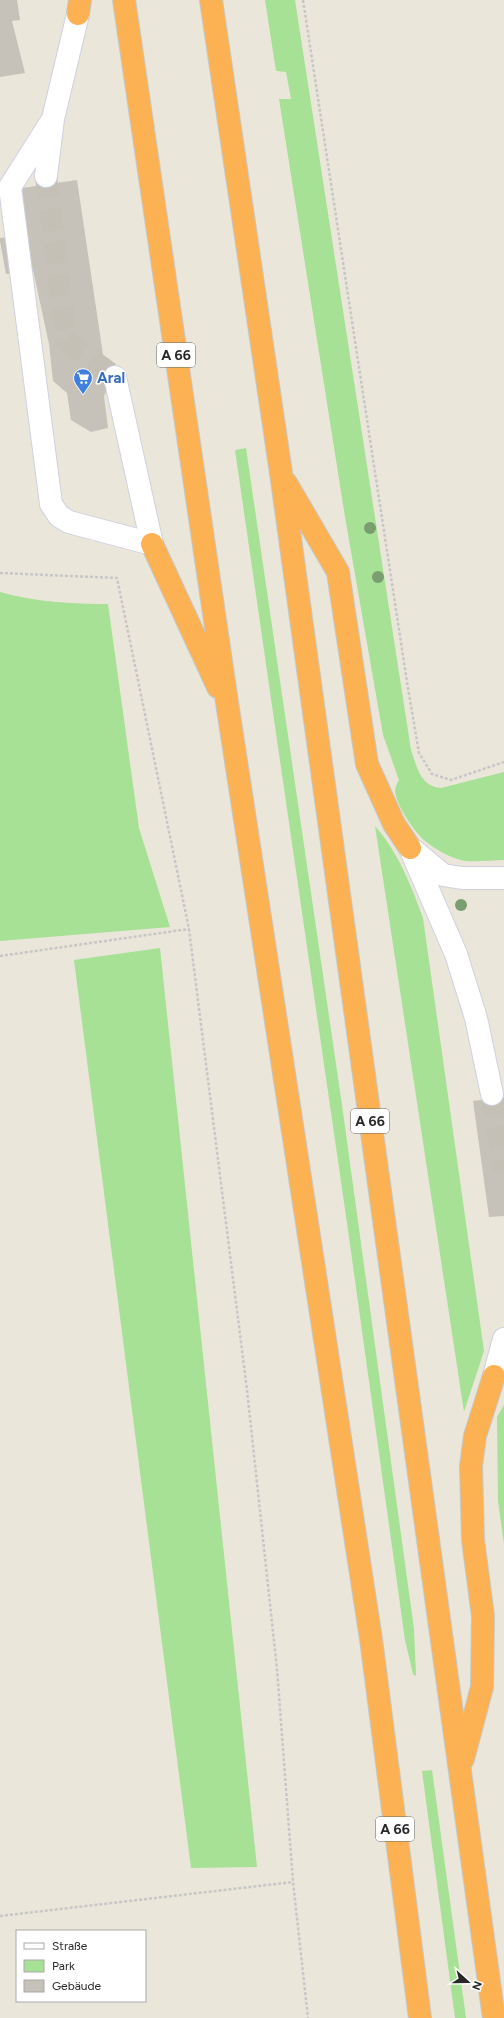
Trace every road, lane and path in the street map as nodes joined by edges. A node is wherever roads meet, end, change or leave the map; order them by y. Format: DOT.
graph roads {
  1 [pos="124,0"];
  2 [pos="211,0"];
  3 [pos="303,0"];
  4 [pos="79,7"];
  5 [pos="53,119"];
  6 [pos="46,176"];
  7 [pos="115,377"];
  8 [pos="280,473"];
  9 [pos="152,544"];
  10 [pos="0,573"];
  11 [pos="228,709"];
  12 [pos="504,762"];
  13 [pos="410,848"];
  14 [pos="504,878"];
  15 [pos="189,929"];
  16 [pos="0,956"];
  17 [pos="492,1094"];
  18 [pos="504,1339"];
  19 [pos="504,1356"];
  20 [pos="494,1376"];
  21 [pos="460,1768"];
  22 [pos="293,1882"];
  23 [pos="0,1916"];
  24 [pos="308,2018"];
  25 [pos="420,2018"];
  26 [pos="494,2018"];
  1 -- 11 [label="highway, A 66"];
  2 -- 8 [label="highway, A 66"];
  3 -- 12 [label="path"];
  4 -- 5 [label="lane"];
  5 -- 6 [label="lane"];
  5 -- 9 [label="lane"];
  7 -- 9 [label="lane"];
  8 -- 13 [label="highway"];
  8 -- 21 [label="highway, A 66"];
  9 -- 11 [label="highway"];
  10 -- 15 [label="path"];
  11 -- 25 [label="highway, A 66"];
  13 -- 14 [label="lane"];
  13 -- 17 [label="lane"];
  15 -- 16 [label="path"];
  15 -- 22 [label="path"];
  18 -- 20 [label="lane"];
  19 -- 20 [label="lane"];
  20 -- 21 [label="highway"];
  21 -- 26 [label="highway, A 66"];
  22 -- 23 [label="path"];
  22 -- 24 [label="path"];
}
